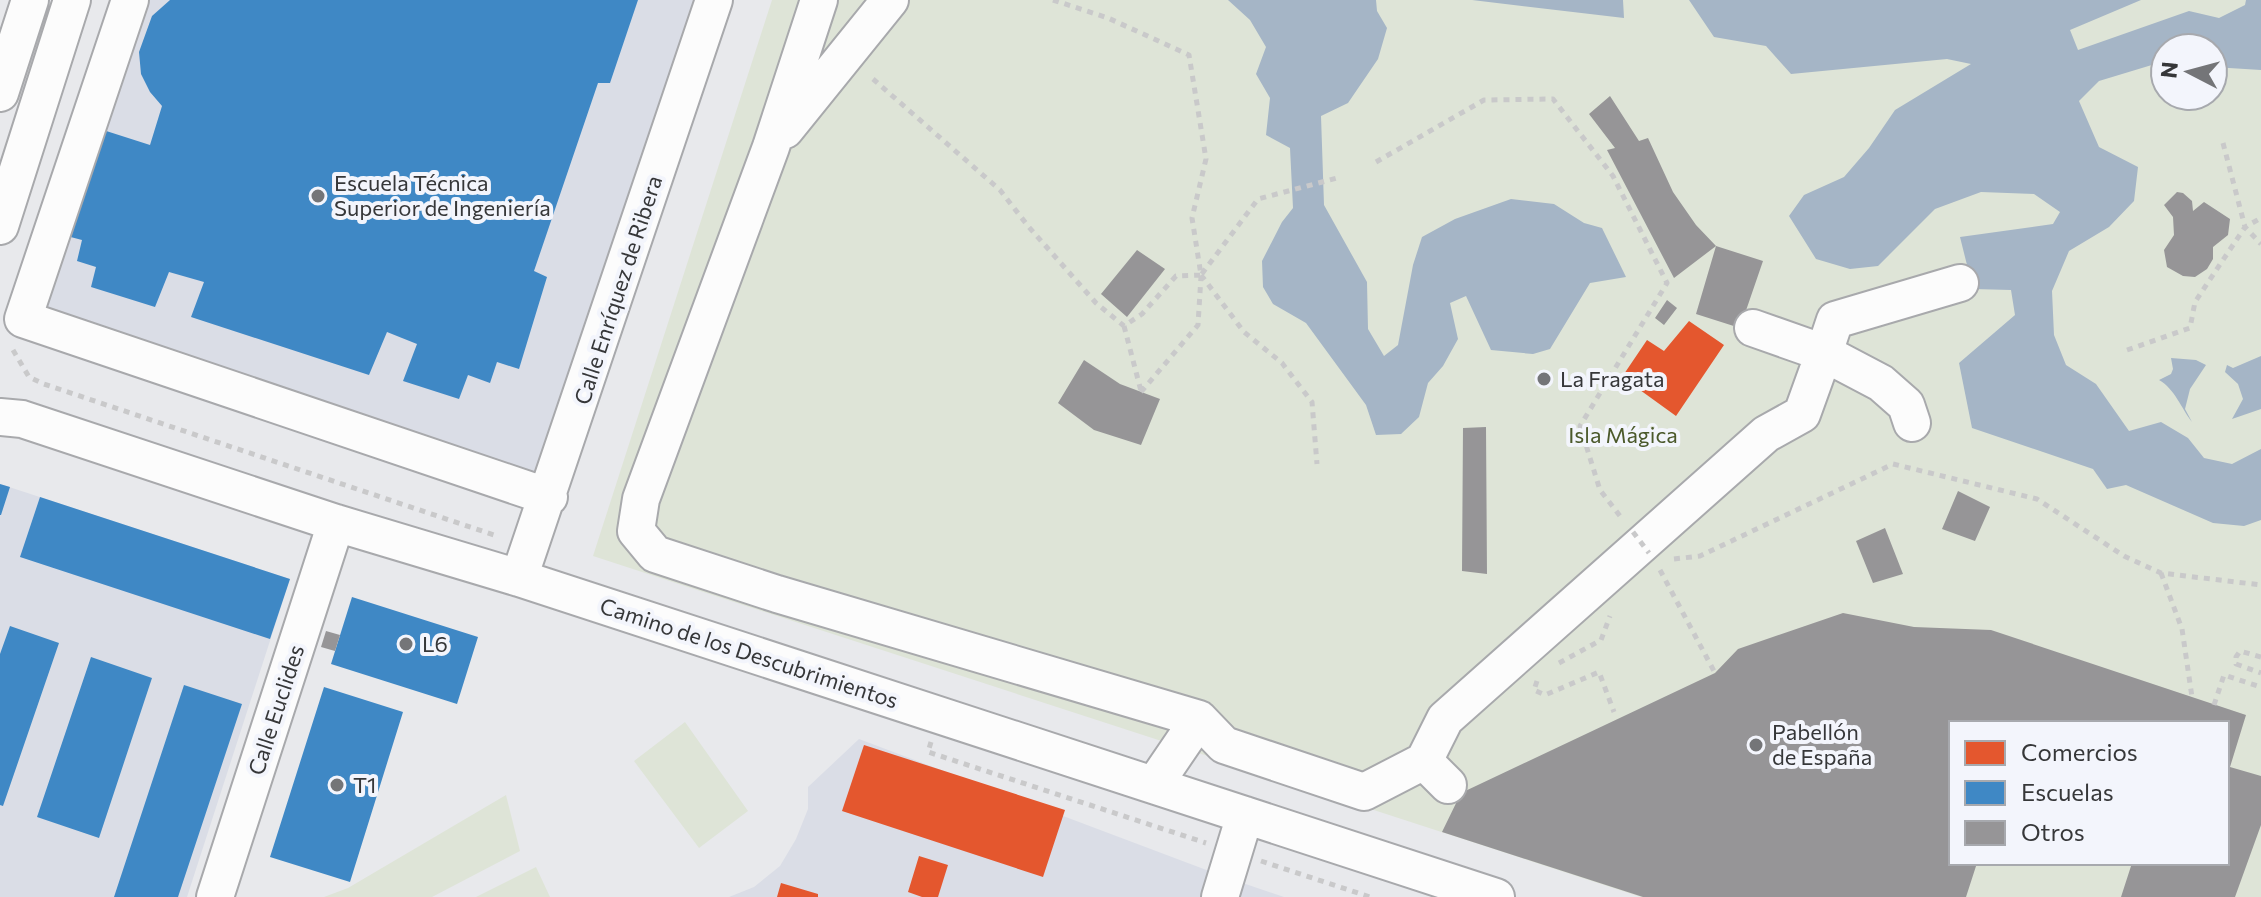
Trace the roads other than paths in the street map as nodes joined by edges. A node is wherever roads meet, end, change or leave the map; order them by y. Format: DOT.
graph roads {
  1 [pos="30,0"];
  2 [pos="72,0"];
  3 [pos="130,0"];
  4 [pos="714,0"];
  5 [pos="819,0"];
  6 [pos="890,0"];
  7 [pos="0,93"];
  8 [pos="771,147"];
  9 [pos="0,226"];
  10 [pos="1960,283"];
  11 [pos="1753,328"];
  12 [pos="1824,353"];
  13 [pos="0,417"];
  14 [pos="1912,423"];
  15 [pos="549,497"];
  16 [pos="336,523"];
  17 [pos="519,578"];
  18 [pos="1199,719"];
  19 [pos="1154,785"];
  20 [pos="1245,815"];
  21 [pos="215,897"];
  22 [pos="1220,897"];
  23 [pos="1496,897"];
  1 -- 7 [label="street"];
  2 -- 9 [label="street"];
  3 -- 15 [label="street"];
  4 -- 15 [label="street, Calle Enríquez de Ribera"];
  5 -- 8 [label="street"];
  6 -- 8 [label="street"];
  8 -- 18 [label="street"];
  10 -- 12 [label="street"];
  11 -- 12 [label="street"];
  12 -- 14 [label="street"];
  12 -- 18 [label="street"];
  13 -- 16 [label="street, Camino de los Descubrimientos"];
  15 -- 17 [label="street, Calle Enríquez de Ribera"];
  16 -- 17 [label="street, Camino de los Descubrimientos"];
  16 -- 21 [label="street, Calle Euclides"];
  17 -- 19 [label="street, Camino de los Descubrimientos"];
  18 -- 19 [label="street"];
  19 -- 20 [label="street, Camino de los Descubrimientos"];
  20 -- 22 [label="street"];
  20 -- 23 [label="street, Camino de los Descubrimientos"];
}
